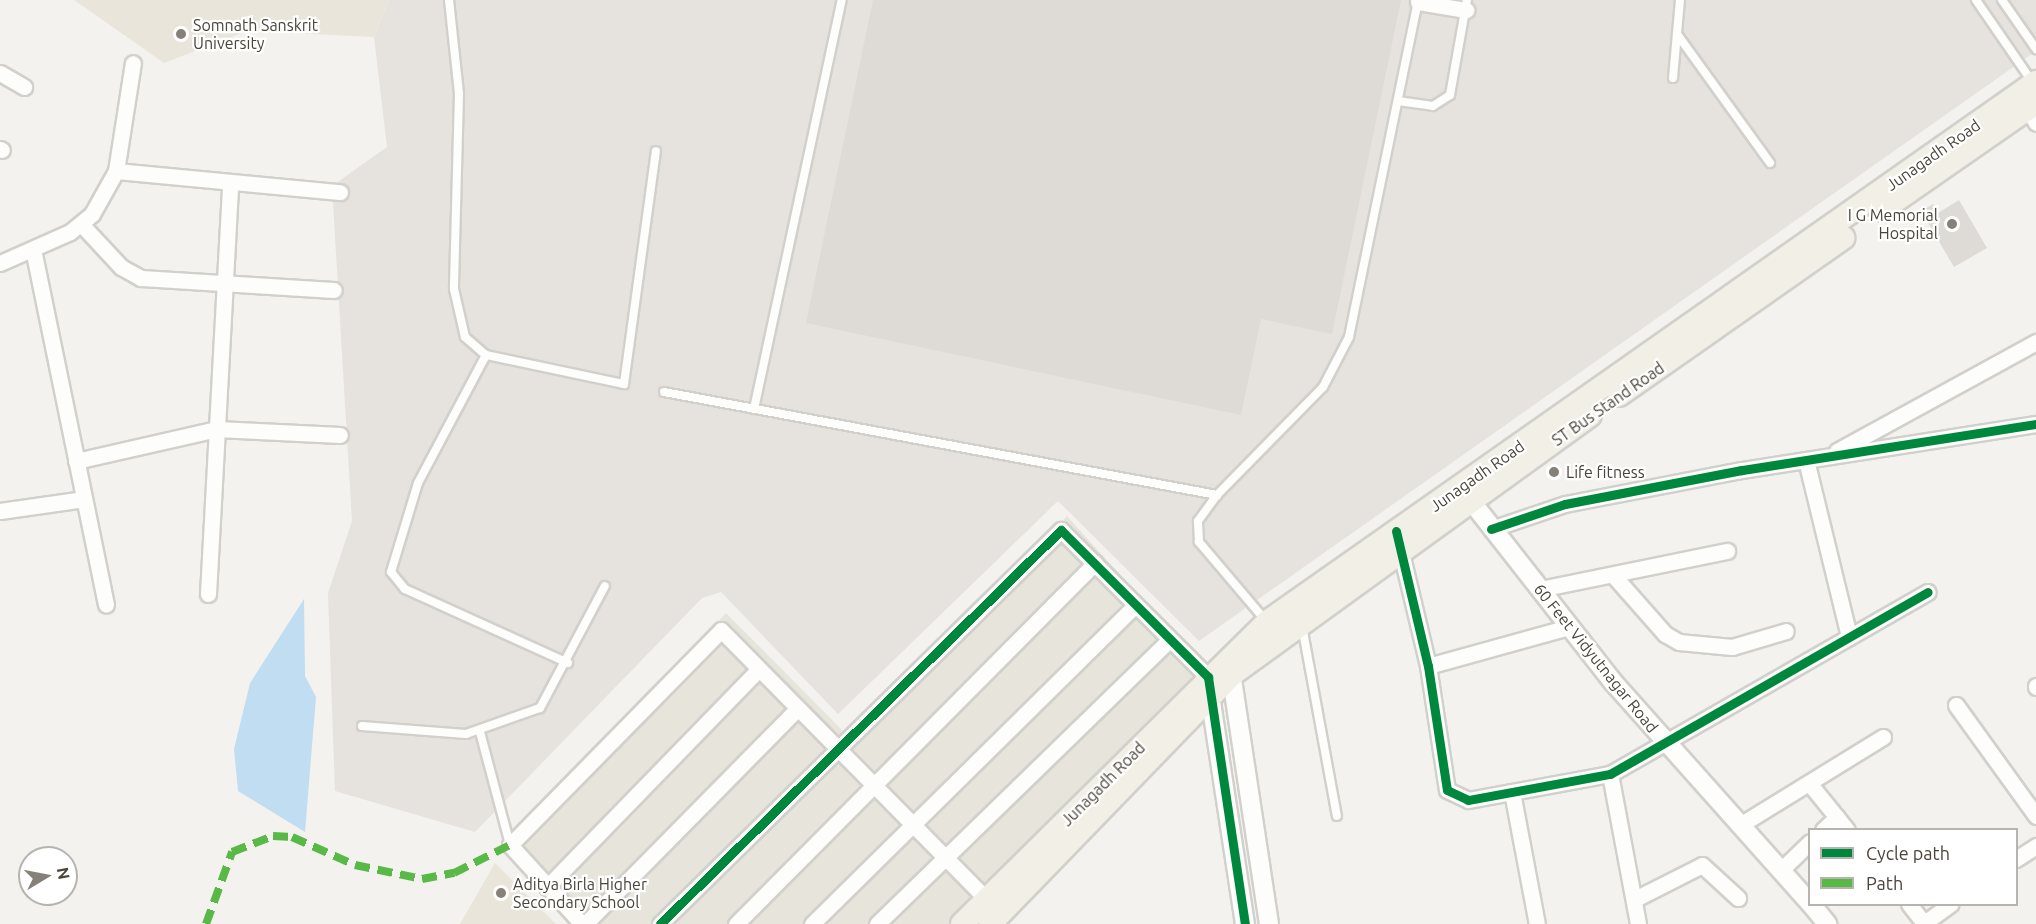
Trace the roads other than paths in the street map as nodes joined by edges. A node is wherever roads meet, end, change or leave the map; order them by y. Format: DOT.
graph roads {
  1 [pos="449,0"];
  2 [pos="842,0"];
  3 [pos="1680,0"];
  4 [pos="1976,0"];
  5 [pos="2002,0"];
  6 [pos="1418,2"];
  7 [pos="1466,5"];
  8 [pos="1677,34"];
  9 [pos="2036,49"];
  10 [pos="133,63"];
  11 [pos="0,73"];
  12 [pos="1673,78"];
  13 [pos="24,87"];
  14 [pos="2031,99"];
  15 [pos="1398,100"];
  16 [pos="656,151"];
  17 [pos="1770,163"];
  18 [pos="116,171"];
  19 [pos="230,184"];
  20 [pos="340,192"];
  21 [pos="81,224"];
  22 [pos="33,249"];
  23 [pos="0,263"];
  24 [pos="225,283"];
  25 [pos="334,290"];
  26 [pos="2036,342"];
  27 [pos="486,355"];
  28 [pos="664,392"];
  29 [pos="754,409"];
  30 [pos="2036,424"];
  31 [pos="217,429"];
  32 [pos="340,435"];
  33 [pos="1826,457"];
  34 [pos="1806,460"];
  35 [pos="76,461"];
  36 [pos="1217,495"];
  37 [pos="1467,496"];
  38 [pos="84,499"];
  39 [pos="0,511"];
  40 [pos="1491,529"];
  41 [pos="1396,531"];
  42 [pos="1727,551"];
  43 [pos="1402,554"];
  44 [pos="1095,563"];
  45 [pos="1613,575"];
  46 [pos="605,586"];
  47 [pos="1540,589"];
  48 [pos="1928,592"];
  49 [pos="208,594"];
  50 [pos="106,605"];
  51 [pos="1135,605"];
  52 [pos="1267,622"];
  53 [pos="1301,622"];
  54 [pos="1569,627"];
  55 [pos="1786,631"];
  56 [pos="1849,637"];
  57 [pos="1168,640"];
  58 [pos="568,663"];
  59 [pos="1230,665"];
  60 [pos="1428,666"];
  61 [pos="759,669"];
  62 [pos="1209,687"];
  63 [pos="1956,705"];
  64 [pos="798,708"];
  65 [pos="362,726"];
  66 [pos="480,732"];
  67 [pos="1883,737"];
  68 [pos="1667,746"];
  69 [pos="842,750"];
  70 [pos="1610,774"];
  71 [pos="1809,783"];
  72 [pos="876,784"];
  73 [pos="1512,792"];
  74 [pos="1337,816"];
  75 [pos="2036,816"];
  76 [pos="1837,817"];
  77 [pos="914,823"];
  78 [pos="1740,825"];
  79 [pos="1825,828"];
  80 [pos="1845,828"];
  81 [pos="1808,843"];
  82 [pos="510,845"];
  83 [pos="2036,846"];
  84 [pos="945,854"];
  85 [pos="2018,859"];
  86 [pos="1781,870"];
  87 [pos="547,887"];
  88 [pos="1738,898"];
  89 [pos="1635,899"];
  90 [pos="987,900"];
  91 [pos="1808,902"];
  92 [pos="1812,906"];
  93 [pos="1910,906"];
  94 [pos="1948,906"];
  95 [pos="1923,923"];
  96 [pos="584,924"];
  97 [pos="660,924"];
  98 [pos="736,924"];
  99 [pos="812,924"];
  100 [pos="877,924"];
  101 [pos="962,924"];
  102 [pos="990,924"];
  103 [pos="1245,924"];
  104 [pos="1269,924"];
  105 [pos="1537,924"];
  106 [pos="1638,924"];
  107 [pos="1827,924"];
  1 -- 27 [label="lane"];
  2 -- 29 [label="lane"];
  3 -- 8 [label="lane"];
  4 -- 14 [label="lane"];
  5 -- 9 [label="lane"];
  6 -- 7 [label="street"];
  6 -- 15 [label="lane"];
  7 -- 15 [label="lane"];
  8 -- 12 [label="lane"];
  8 -- 17 [label="lane"];
  10 -- 18 [label="street"];
  11 -- 13 [label="street"];
  14 -- 37 [label="main road, ST Bus Stand Road"];
  15 -- 36 [label="lane"];
  16 -- 27 [label="lane"];
  18 -- 19 [label="street"];
  18 -- 21 [label="street"];
  19 -- 20 [label="street"];
  19 -- 24 [label="street"];
  21 -- 22 [label="street"];
  21 -- 24 [label="street"];
  22 -- 23 [label="street"];
  22 -- 35 [label="street"];
  24 -- 25 [label="street"];
  24 -- 31 [label="street"];
  26 -- 33 [label="street"];
  27 -- 58 [label="lane"];
  28 -- 29 [label="lane"];
  29 -- 36 [label="lane"];
  30 -- 33 [label="street"];
  31 -- 32 [label="street"];
  31 -- 35 [label="street"];
  31 -- 49 [label="street"];
  33 -- 34 [label="street"];
  34 -- 40 [label="street"];
  34 -- 56 [label="street"];
  35 -- 38 [label="street"];
  36 -- 52 [label="lane"];
  37 -- 40 [label="street, 60 Feet Vidyutnagar Road"];
  37 -- 41 [label="main road, Junagadh Road"];
  37 -- 43 [label="main road, ST Bus Stand Road"];
  38 -- 39 [label="street"];
  38 -- 50 [label="street"];
  40 -- 47 [label="street, 60 Feet Vidyutnagar Road"];
  41 -- 43 [label="street"];
  41 -- 52 [label="main road, Junagadh Road"];
  42 -- 45 [label="street"];
  43 -- 53 [label="main road, ST Bus Stand Road"];
  43 -- 60 [label="street"];
  44 -- 51 [label="street"];
  44 -- 69 [label="street"];
  44 -- 72 [label="street"];
  45 -- 47 [label="street"];
  45 -- 55 [label="street"];
  46 -- 58 [label="lane"];
  47 -- 54 [label="street, 60 Feet Vidyutnagar Road"];
  48 -- 56 [label="street"];
  51 -- 57 [label="street"];
  51 -- 77 [label="street"];
  52 -- 59 [label="main road, Junagadh Road"];
  53 -- 59 [label="main road, ST Bus Stand Road"];
  53 -- 74 [label="lane"];
  54 -- 60 [label="street"];
  54 -- 68 [label="street, 60 Feet Vidyutnagar Road"];
  56 -- 68 [label="street"];
  57 -- 62 [label="street"];
  57 -- 84 [label="street"];
  58 -- 66 [label="lane"];
  59 -- 62 [label="main road, ST Bus Stand Road"];
  59 -- 104 [label="street"];
  60 -- 73 [label="street"];
  61 -- 64 [label="street"];
  61 -- 82 [label="street"];
  61 -- 87 [label="street"];
  62 -- 90 [label="main road, Junagadh Road"];
  62 -- 102 [label="main road, ST Bus Stand Road"];
  62 -- 103 [label="street"];
  63 -- 75 [label="street"];
  64 -- 69 [label="street"];
  64 -- 96 [label="street"];
  65 -- 66 [label="lane"];
  66 -- 82 [label="lane"];
  67 -- 71 [label="street"];
  68 -- 70 [label="street"];
  68 -- 78 [label="street, 60 Feet Vidyutnagar Road"];
  69 -- 72 [label="street"];
  69 -- 97 [label="street"];
  70 -- 73 [label="street"];
  70 -- 89 [label="street"];
  71 -- 76 [label="street"];
  71 -- 78 [label="street"];
  72 -- 77 [label="street"];
  72 -- 98 [label="street"];
  73 -- 105 [label="street"];
  76 -- 79 [label="street"];
  76 -- 80 [label="street"];
  77 -- 84 [label="street"];
  77 -- 99 [label="street"];
  78 -- 86 [label="street, 60 Feet Vidyutnagar Road"];
  81 -- 86 [label="street"];
  82 -- 87 [label="street"];
  83 -- 85 [label="street"];
  84 -- 90 [label="street"];
  84 -- 100 [label="street"];
  86 -- 91 [label="street, 60 Feet Vidyutnagar Road"];
  87 -- 96 [label="street"];
  88 -- 89 [label="street"];
  89 -- 106 [label="street"];
  90 -- 101 [label="main road, Junagadh Road"];
  92 -- 107 [label="street, 60 Feet Vidyutnagar Road"];
  93 -- 95 [label="street"];
  94 -- 95 [label="street"];
}
